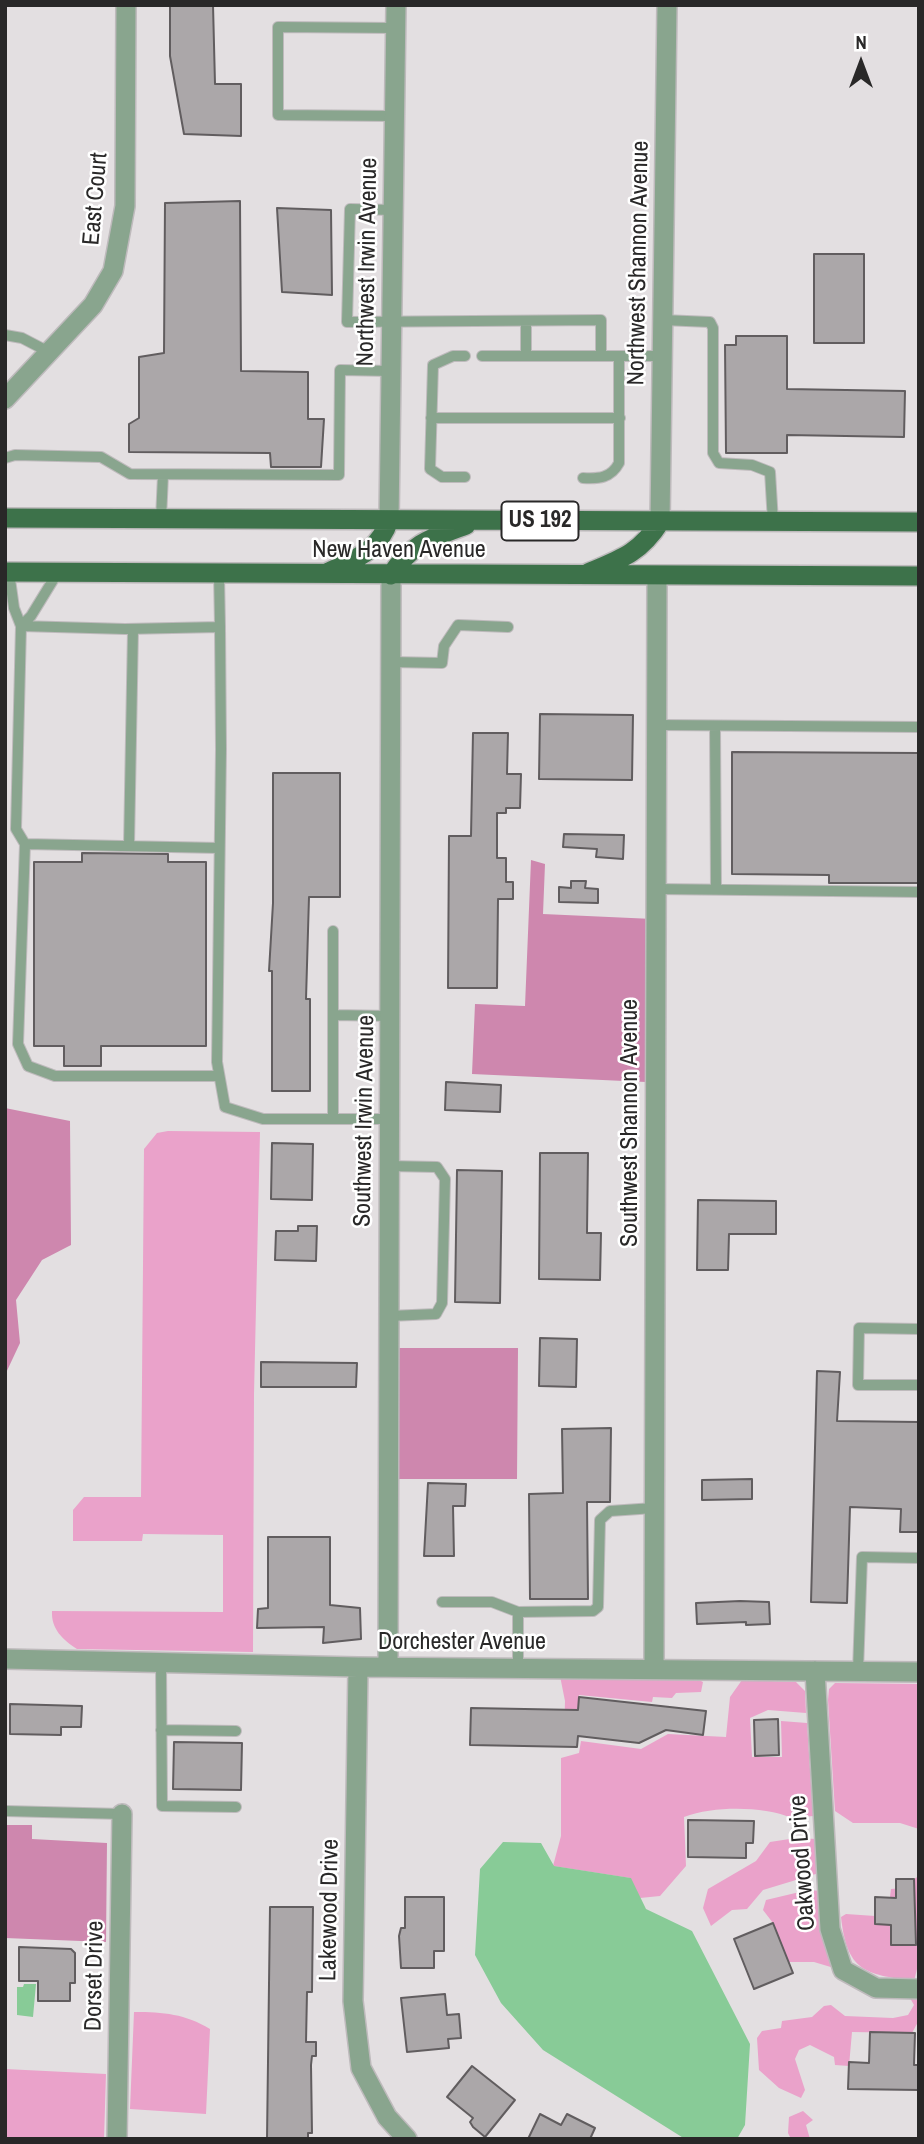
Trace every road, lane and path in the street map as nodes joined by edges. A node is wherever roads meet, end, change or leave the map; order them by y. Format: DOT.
graph roads {
  1 [pos="126,5"];
  2 [pos="396,5"];
  3 [pos="667,5"];
  4 [pos="396,29"];
  5 [pos="394,116"];
  6 [pos="393,210"];
  7 [pos="663,320"];
  8 [pos="392,321"];
  9 [pos="526,321"];
  10 [pos="5,335"];
  11 [pos="49,352"];
  12 [pos="465,356"];
  13 [pos="482,356"];
  14 [pos="526,356"];
  15 [pos="601,356"];
  16 [pos="619,356"];
  17 [pos="663,356"];
  18 [pos="391,370"];
  19 [pos="5,399"];
  20 [pos="431,418"];
  21 [pos="620,418"];
  22 [pos="5,458"];
  23 [pos="163,475"];
  24 [pos="465,477"];
  25 [pos="583,478"];
  26 [pos="5,518"];
  27 [pos="161,519"];
  28 [pos="389,520"];
  29 [pos="477,521"];
  30 [pos="660,522"];
  31 [pos="773,522"];
  32 [pos="919,522"];
  33 [pos="7,572"];
  34 [pos="58,572"];
  35 [pos="219,574"];
  36 [pos="323,575"];
  37 [pos="391,575"];
  38 [pos="580,576"];
  39 [pos="919,576"];
  40 [pos="657,577"];
  41 [pos="21,626"];
  42 [pos="219,627"];
  43 [pos="508,627"];
  44 [pos="133,629"];
  45 [pos="391,662"];
  46 [pos="657,725"];
  47 [pos="715,726"];
  48 [pos="919,727"];
  49 [pos="25,844"];
  50 [pos="129,846"];
  51 [pos="219,848"];
  52 [pos="656,889"];
  53 [pos="716,889"];
  54 [pos="919,892"];
  55 [pos="333,931"];
  56 [pos="333,1015"];
  57 [pos="391,1016"];
  58 [pos="219,1076"];
  59 [pos="333,1119"];
  60 [pos="389,1119"];
  61 [pos="389,1166"];
  62 [pos="389,1317"];
  63 [pos="919,1329"];
  64 [pos="919,1385"];
  65 [pos="654,1508"];
  66 [pos="919,1558"];
  67 [pos="442,1602"];
  68 [pos="518,1612"];
  69 [pos="5,1659"];
  70 [pos="161,1661"];
  71 [pos="358,1667"];
  72 [pos="388,1667"];
  73 [pos="518,1668"];
  74 [pos="654,1669"];
  75 [pos="815,1671"];
  76 [pos="858,1671"];
  77 [pos="919,1672"];
  78 [pos="161,1730"];
  79 [pos="236,1731"];
  80 [pos="236,1807"];
  81 [pos="5,1811"];
  82 [pos="122,1814"];
  83 [pos="919,1989"];
  84 [pos="117,2139"];
  85 [pos="407,2139"];
  1 -- 11 [label="street, East Court"];
  2 -- 4 [label="street, Northwest Irwin Avenue"];
  3 -- 7 [label="street, Northwest Shannon Avenue"];
  4 -- 5 [label="street, Northwest Irwin Avenue"];
  4 -- 5 [label="lane"];
  5 -- 6 [label="street, Northwest Irwin Avenue"];
  6 -- 8 [label="street, Northwest Irwin Avenue"];
  6 -- 8 [label="lane"];
  7 -- 17 [label="street, Northwest Shannon Avenue"];
  7 -- 31 [label="lane"];
  8 -- 9 [label="lane"];
  8 -- 18 [label="street, Northwest Irwin Avenue"];
  9 -- 14 [label="lane"];
  9 -- 15 [label="lane"];
  10 -- 11 [label="lane"];
  11 -- 19 [label="street, East Court"];
  12 -- 20 [label="lane"];
  13 -- 14 [label="lane"];
  14 -- 15 [label="lane"];
  15 -- 16 [label="lane"];
  16 -- 17 [label="lane"];
  16 -- 21 [label="lane"];
  17 -- 30 [label="street, Northwest Shannon Avenue"];
  18 -- 23 [label="lane"];
  18 -- 28 [label="street, Northwest Irwin Avenue"];
  20 -- 21 [label="lane"];
  20 -- 24 [label="lane"];
  21 -- 25 [label="lane"];
  22 -- 23 [label="lane"];
  23 -- 27 [label="lane"];
  26 -- 27 [label="main road, New Haven Avenue / US 192"];
  27 -- 28 [label="main road, New Haven Avenue / US 192"];
  28 -- 29 [label="main road, New Haven Avenue / US 192"];
  28 -- 36 [label="main road"];
  29 -- 30 [label="main road, New Haven Avenue / US 192"];
  29 -- 37 [label="main road"];
  30 -- 31 [label="main road, New Haven Avenue / US 192"];
  30 -- 38 [label="main road"];
  31 -- 32 [label="main road, New Haven Avenue / US 192"];
  33 -- 34 [label="main road, New Haven Avenue / US 192"];
  33 -- 41 [label="lane"];
  34 -- 35 [label="main road, New Haven Avenue / US 192"];
  34 -- 41 [label="lane"];
  35 -- 36 [label="main road, New Haven Avenue / US 192"];
  35 -- 42 [label="lane"];
  36 -- 37 [label="main road, New Haven Avenue / US 192"];
  37 -- 38 [label="main road, New Haven Avenue / US 192"];
  37 -- 45 [label="street, Southwest Irwin Avenue"];
  38 -- 40 [label="main road, New Haven Avenue / US 192"];
  39 -- 40 [label="main road, New Haven Avenue / US 192"];
  40 -- 46 [label="street, Southwest Shannon Avenue"];
  41 -- 44 [label="lane"];
  41 -- 49 [label="lane"];
  42 -- 44 [label="lane"];
  42 -- 51 [label="lane"];
  43 -- 45 [label="lane"];
  44 -- 50 [label="lane"];
  45 -- 57 [label="street, Southwest Irwin Avenue"];
  46 -- 47 [label="lane"];
  46 -- 52 [label="street, Southwest Shannon Avenue"];
  47 -- 48 [label="lane"];
  47 -- 53 [label="lane"];
  49 -- 50 [label="lane"];
  49 -- 58 [label="lane"];
  50 -- 51 [label="lane"];
  51 -- 58 [label="lane"];
  52 -- 53 [label="lane"];
  52 -- 65 [label="street, Southwest Shannon Avenue"];
  53 -- 54 [label="lane"];
  55 -- 56 [label="lane"];
  56 -- 57 [label="lane"];
  56 -- 59 [label="lane"];
  57 -- 60 [label="street, Southwest Irwin Avenue"];
  58 -- 59 [label="lane"];
  59 -- 60 [label="lane"];
  60 -- 61 [label="street, Southwest Irwin Avenue"];
  61 -- 62 [label="street, Southwest Irwin Avenue"];
  61 -- 62 [label="lane"];
  62 -- 72 [label="street, Southwest Irwin Avenue"];
  63 -- 64 [label="lane"];
  65 -- 68 [label="lane"];
  65 -- 74 [label="street, Southwest Shannon Avenue"];
  66 -- 76 [label="lane"];
  67 -- 68 [label="lane"];
  68 -- 73 [label="lane"];
  69 -- 70 [label="street, Dorchester Avenue"];
  70 -- 71 [label="street, Dorchester Avenue"];
  70 -- 78 [label="lane"];
  71 -- 72 [label="street, Dorchester Avenue"];
  71 -- 85 [label="street, Lakewood Drive"];
  72 -- 73 [label="street, Dorchester Avenue"];
  73 -- 74 [label="street, Dorchester Avenue"];
  74 -- 75 [label="street, Dorchester Avenue"];
  75 -- 76 [label="street, Dorchester Avenue"];
  75 -- 83 [label="street, Oakwood Drive"];
  76 -- 77 [label="street, Dorchester Avenue"];
  78 -- 79 [label="lane"];
  78 -- 80 [label="lane"];
  81 -- 82 [label="lane"];
  82 -- 84 [label="street, Dorset Drive"];
}
